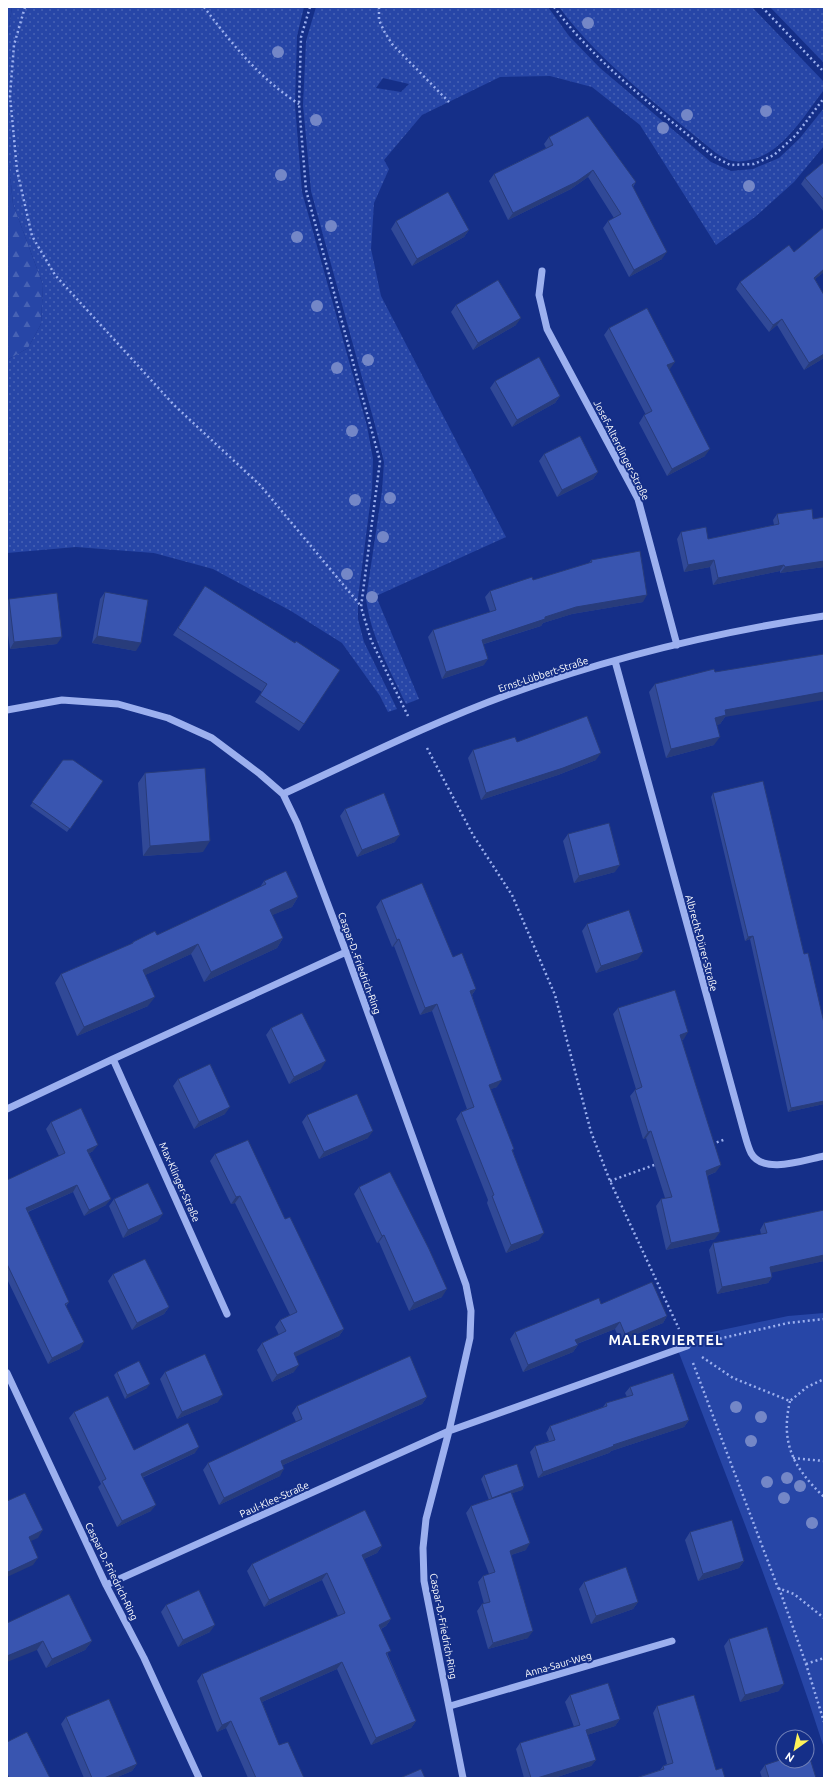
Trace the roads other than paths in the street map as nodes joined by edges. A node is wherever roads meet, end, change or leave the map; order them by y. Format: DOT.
graph roads {
  1 [pos="542,271"];
  2 [pos="824,616"];
  3 [pos="677,645"];
  4 [pos="615,661"];
  5 [pos="7,710"];
  6 [pos="283,794"];
  7 [pos="346,952"];
  8 [pos="113,1059"];
  9 [pos="7,1109"];
  10 [pos="824,1156"];
  11 [pos="228,1314"];
  12 [pos="687,1346"];
  13 [pos="7,1373"];
  14 [pos="449,1431"];
  15 [pos="106,1586"];
  16 [pos="672,1641"];
  17 [pos="450,1706"];
  18 [pos="199,1778"];
  19 [pos="463,1778"];
  1 -- 3 [label="street, Josef-Alterdinger-Straße"];
  2 -- 3 [label="street, Ernst-Lübbert-Straße"];
  3 -- 4 [label="street, Ernst-Lübbert-Straße"];
  4 -- 6 [label="street, Ernst-Lübbert-Straße"];
  4 -- 10 [label="street, Albrecht-Dürer-Straße"];
  5 -- 6 [label="street, Caspar-D.-Friedrich-Ring"];
  6 -- 7 [label="street, Caspar-D.-Friedrich-Ring"];
  7 -- 8 [label="street"];
  7 -- 14 [label="street, Caspar-D.-Friedrich-Ring"];
  8 -- 9 [label="street"];
  8 -- 11 [label="street, Max-Klinger-Straße"];
  12 -- 14 [label="street"];
  13 -- 15 [label="street, Caspar-D.-Friedrich-Ring"];
  14 -- 15 [label="street, Paul-Klee-Straße"];
  14 -- 17 [label="street, Caspar-D.-Friedrich-Ring"];
  15 -- 18 [label="street, Caspar-D.-Friedrich-Ring"];
  16 -- 17 [label="street, Anna-Saur-Weg"];
  17 -- 19 [label="street, Caspar-D.-Friedrich-Ring"];
}
